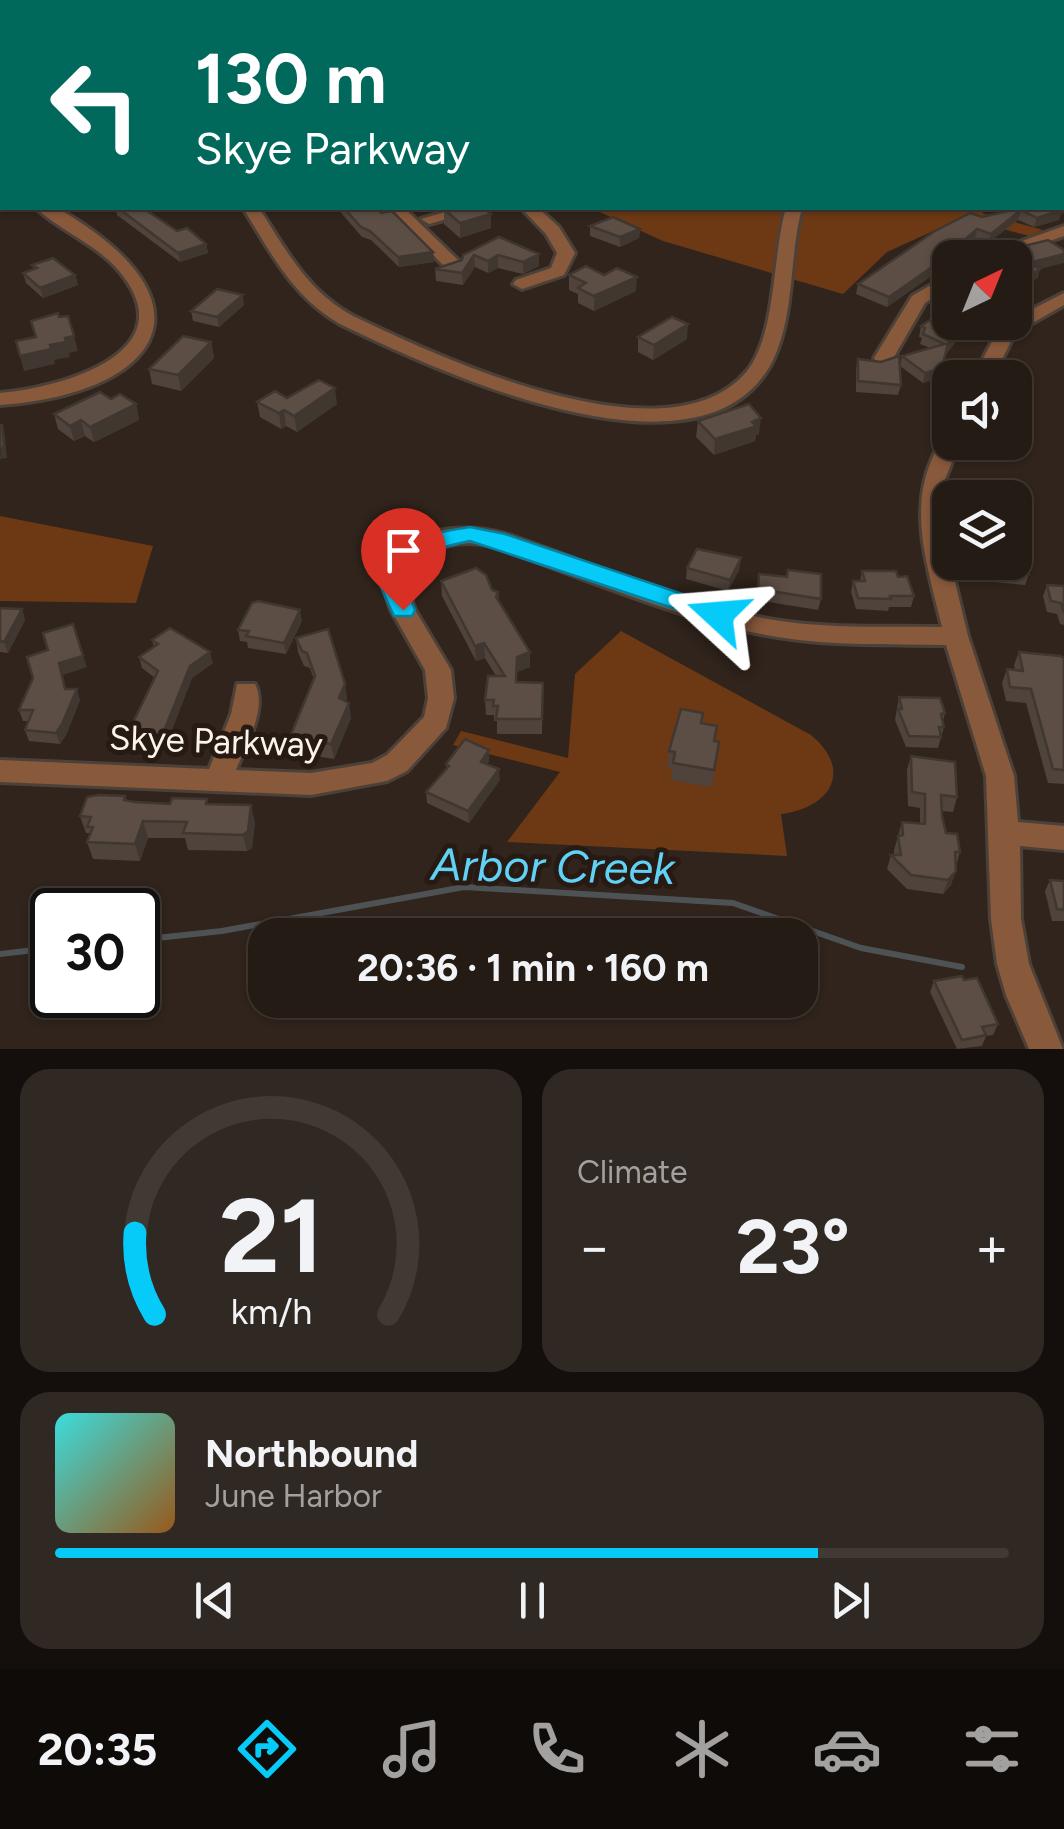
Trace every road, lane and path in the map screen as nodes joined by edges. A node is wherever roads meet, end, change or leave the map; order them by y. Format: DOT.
graph roads {
  1 [pos="47,210"];
  2 [pos="252,210"];
  3 [pos="398,210"];
  4 [pos="469,210"];
  5 [pos="532,210"];
  6 [pos="794,210"];
  7 [pos="421,221"];
  8 [pos="1064,231"];
  9 [pos="1032,242"];
  10 [pos="454,266"];
  11 [pos="522,284"];
  12 [pos="932,290"];
  13 [pos="1064,298"];
  14 [pos="884,358"];
  15 [pos="992,360"];
  16 [pos="0,399"];
  17 [pos="942,460"];
  18 [pos="956,636"];
  19 [pos="246,692"];
  20 [pos="0,771"];
  21 [pos="218,780"];
  22 [pos="1006,833"];
  23 [pos="1064,838"];
  24 [pos="1046,1049"];
  1 -- 16 [label="street"];
  2 -- 6 [label="street"];
  3 -- 7 [label="street"];
  4 -- 7 [label="street"];
  5 -- 11 [label="street"];
  7 -- 10 [label="street"];
  8 -- 9 [label="street"];
  12 -- 14 [label="street"];
  13 -- 15 [label="street"];
  17 -- 18 [label="street"];
  18 -- 21 [label="street, Skye Parkway"];
  18 -- 22 [label="street"];
  19 -- 21 [label="street"];
  20 -- 21 [label="street, Skye Parkway"];
  22 -- 23 [label="street"];
  22 -- 24 [label="street"];
}
